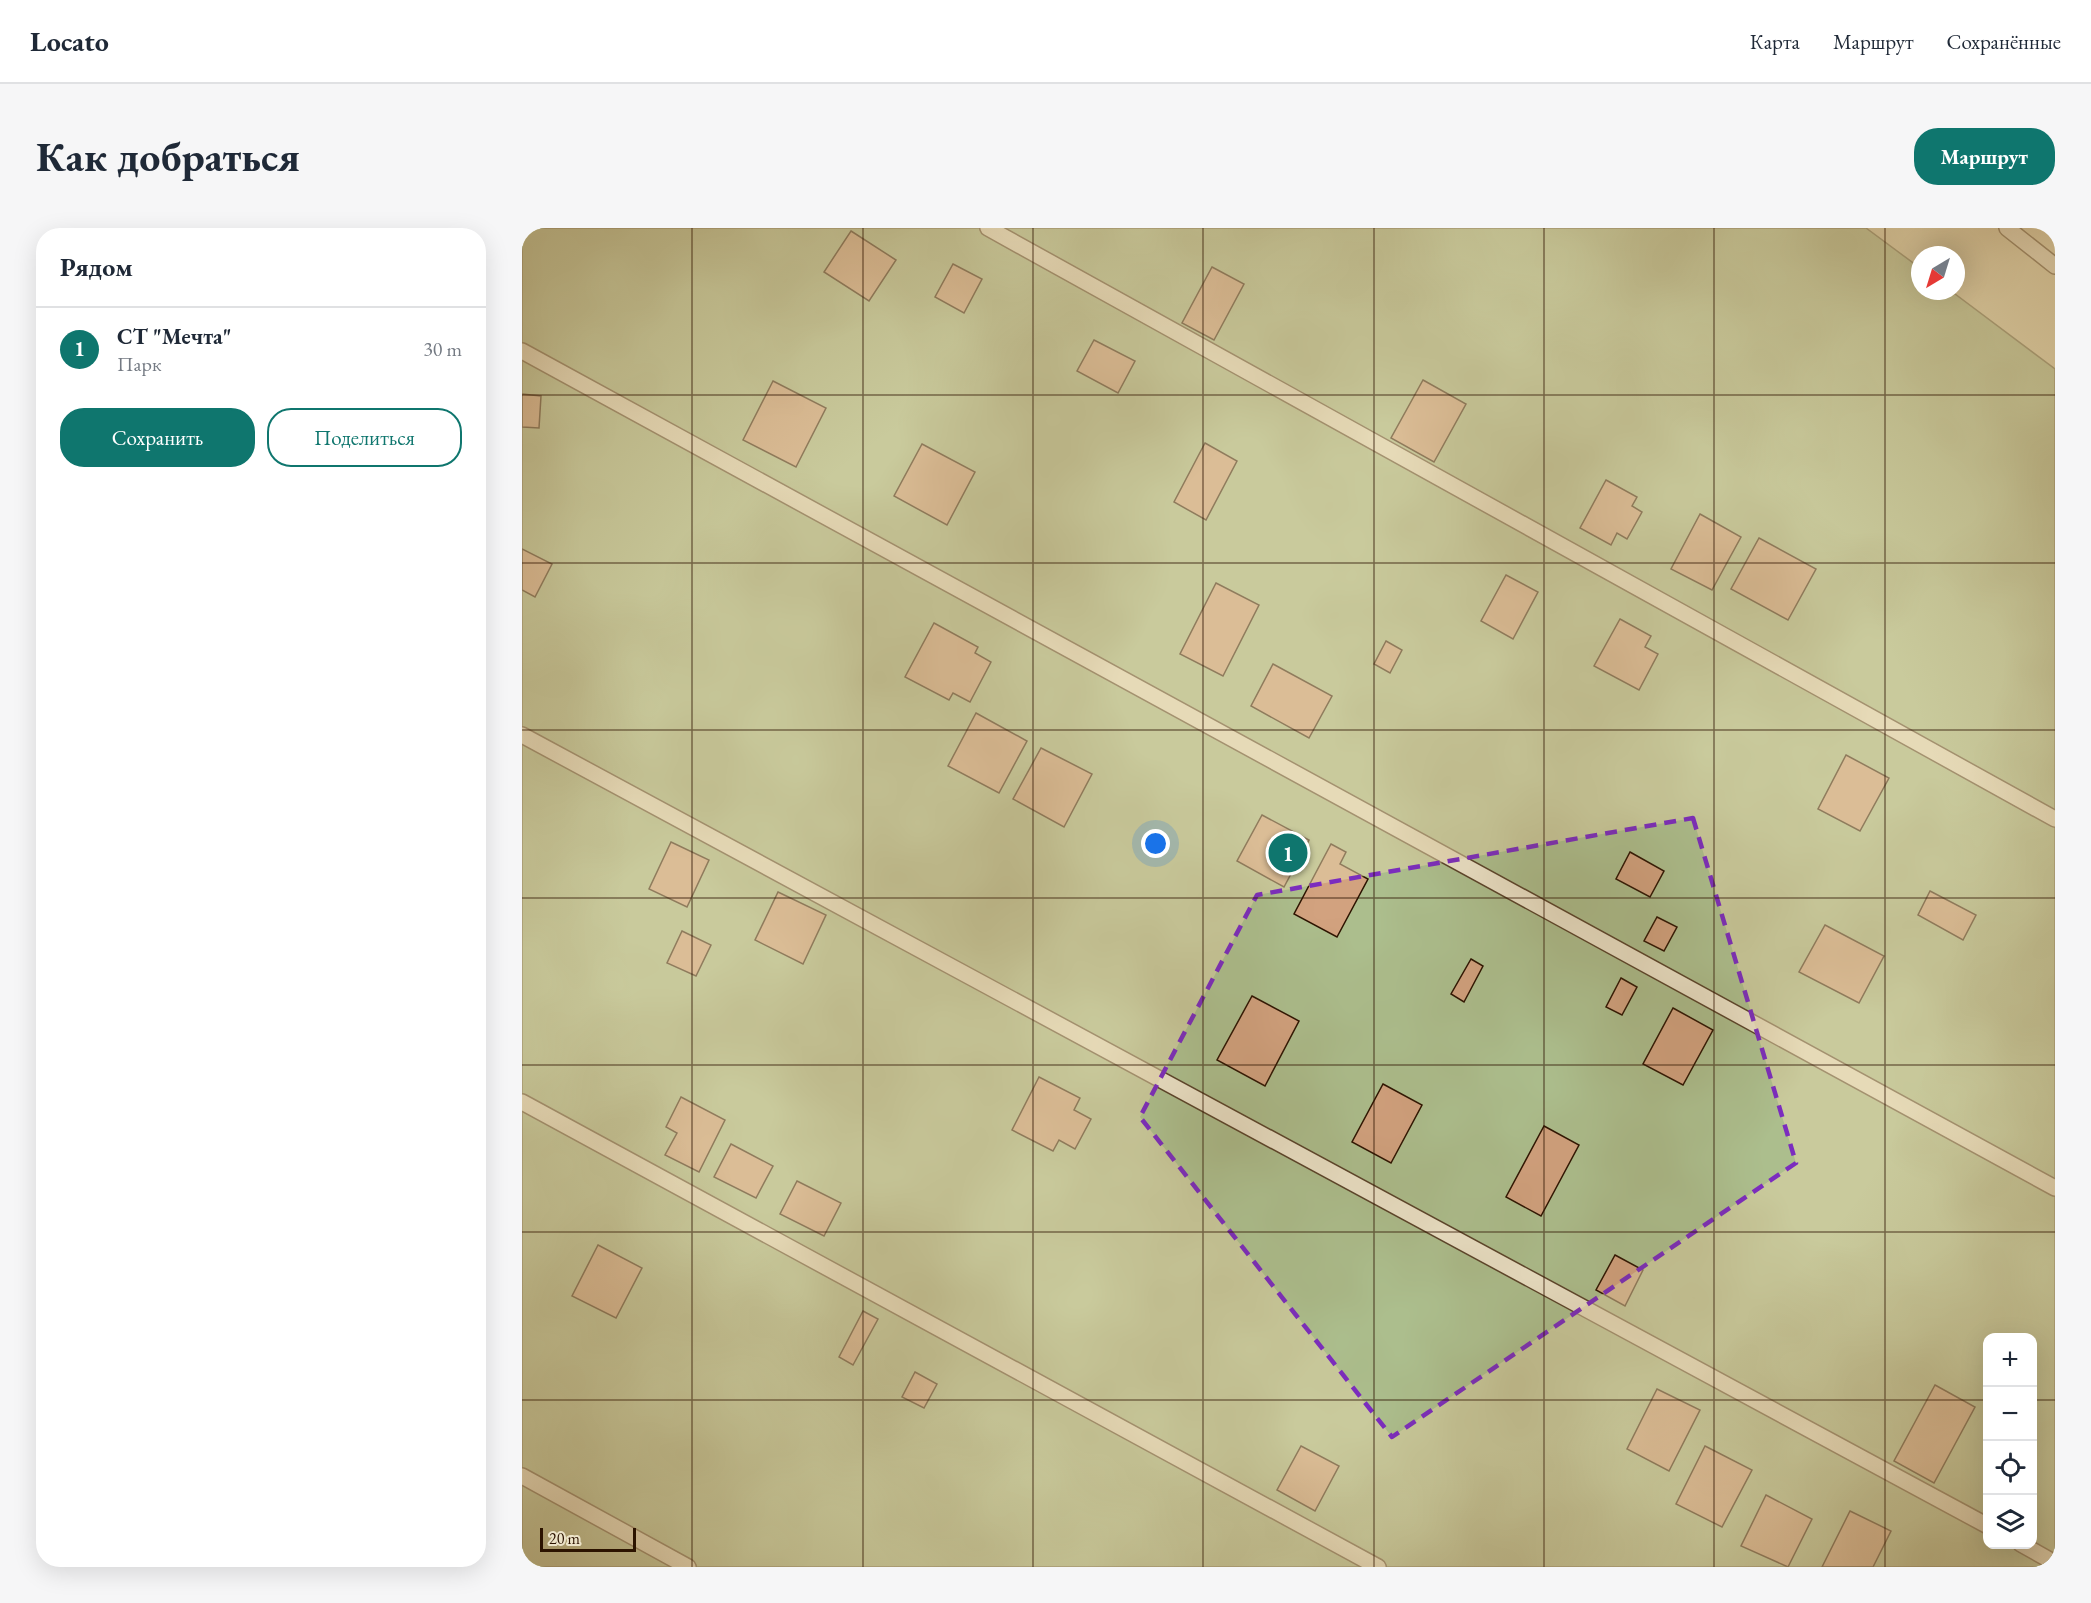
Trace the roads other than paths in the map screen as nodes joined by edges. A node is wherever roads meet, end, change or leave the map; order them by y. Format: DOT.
graph roads {
  1 [pos="988,228"];
  2 [pos="2007,228"];
  3 [pos="2055,266"];
  4 [pos="522,351"];
  5 [pos="522,735"];
  6 [pos="2055,819"];
  7 [pos="522,1102"];
  8 [pos="2055,1188"];
  9 [pos="522,1476"];
  10 [pos="1983,1523"];
  11 [pos="2029,1549"];
  12 [pos="2055,1563"];
  13 [pos="688,1567"];
  14 [pos="1378,1567"];
  1 -- 6 [label="lane"];
  2 -- 3 [label="lane"];
  4 -- 8 [label="lane"];
  5 -- 10 [label="lane"];
  7 -- 14 [label="lane"];
  9 -- 13 [label="lane"];
  11 -- 12 [label="lane"];
}
